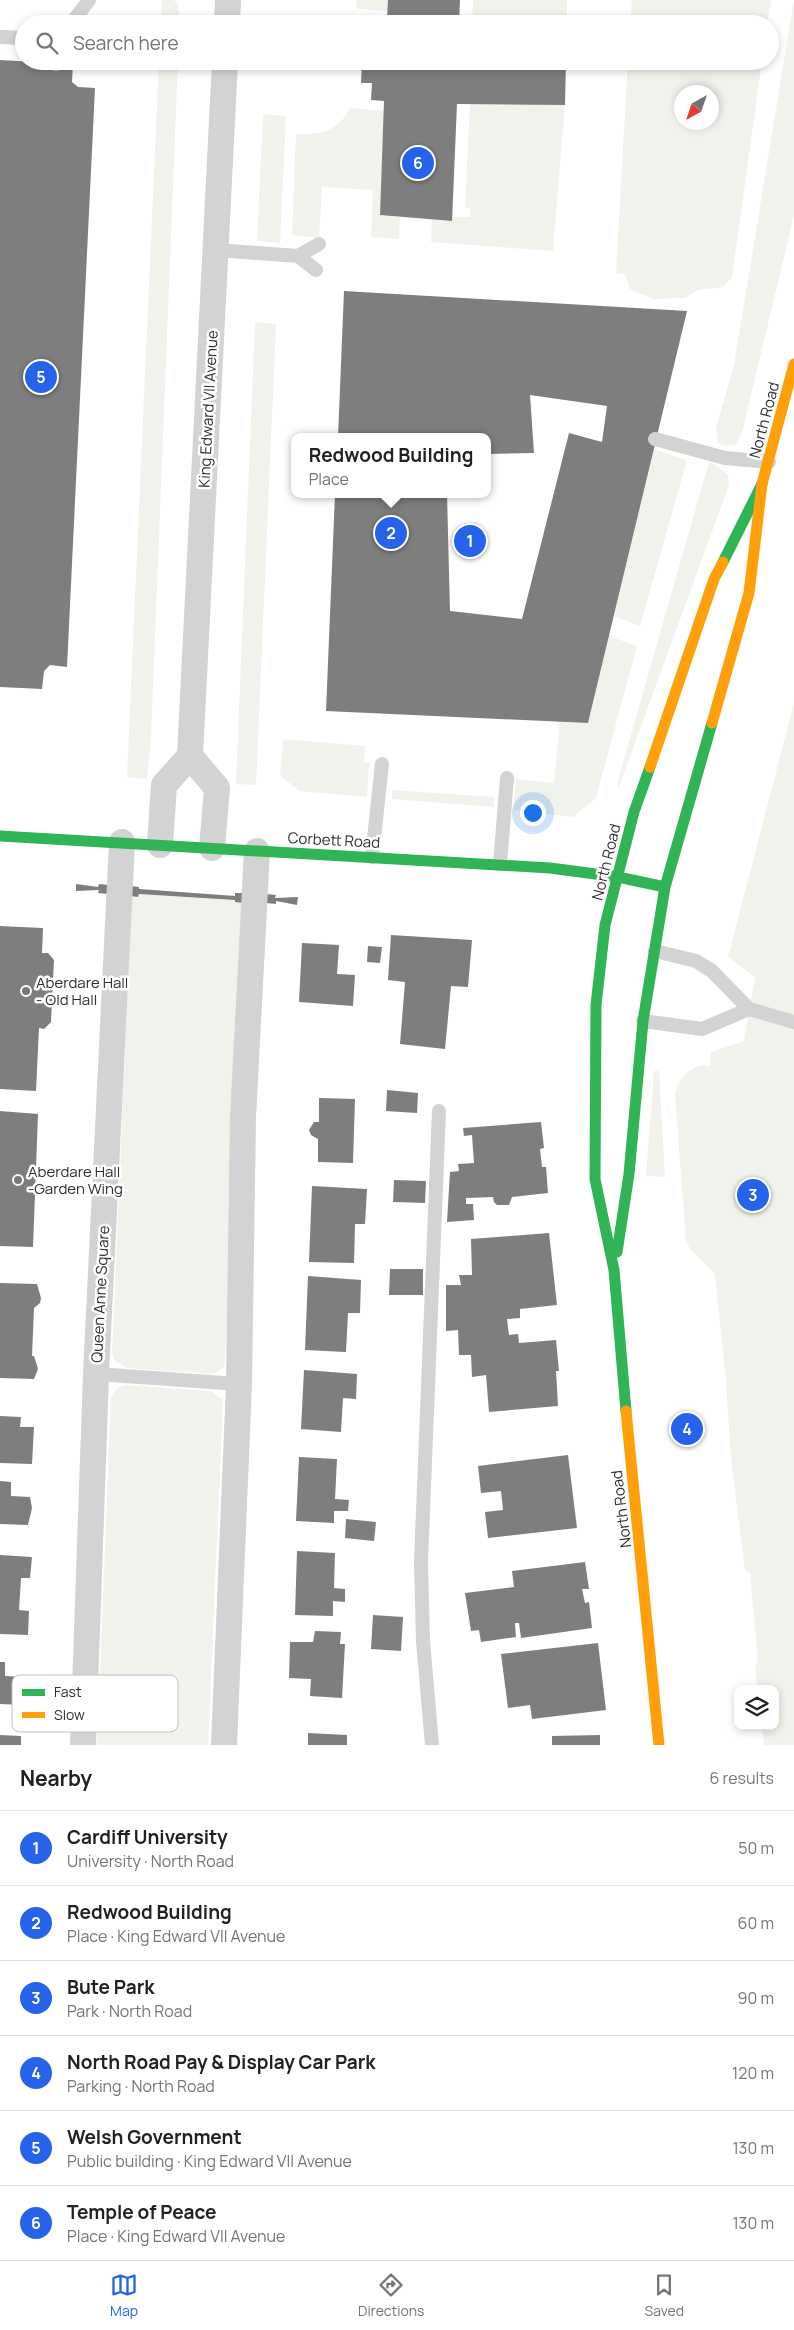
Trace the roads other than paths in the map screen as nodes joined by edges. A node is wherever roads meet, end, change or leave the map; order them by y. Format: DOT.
graph roads {
  1 [pos="90,0"];
  2 [pos="228,0"];
  3 [pos="76,15"];
  4 [pos="227,15"];
  5 [pos="0,37"];
  6 [pos="15,38"];
  7 [pos="225,70"];
  8 [pos="319,244"];
  9 [pos="216,250"];
  10 [pos="298,256"];
  11 [pos="316,270"];
  12 [pos="794,364"];
  13 [pos="656,439"];
  14 [pos="769,462"];
  15 [pos="762,484"];
  16 [pos="190,756"];
  17 [pos="382,764"];
  18 [pos="507,778"];
  19 [pos="0,836"];
  20 [pos="122,842"];
  21 [pos="160,845"];
  22 [pos="212,848"];
  23 [pos="257,851"];
  24 [pos="372,857"];
  25 [pos="500,864"];
  26 [pos="618,877"];
  27 [pos="665,887"];
  28 [pos="655,951"];
  29 [pos="749,1009"];
  30 [pos="643,1022"];
  31 [pos="794,1022"];
  32 [pos="440,1111"];
  33 [pos="614,1270"];
  34 [pos="96,1374"];
  35 [pos="239,1384"];
  36 [pos="85,1675"];
  37 [pos="82,1732"];
  38 [pos="82,1745"];
  39 [pos="224,1745"];
  40 [pos="432,1745"];
  41 [pos="659,1745"];
  1 -- 3 [label="lane"];
  2 -- 4 [label="street"];
  5 -- 6 [label="lane"];
  7 -- 9 [label="street, King Edward VII Avenue"];
  8 -- 10 [label="lane"];
  9 -- 10 [label="lane"];
  9 -- 16 [label="street, King Edward VII Avenue"];
  10 -- 11 [label="lane"];
  12 -- 14 [label="main road, North Road"];
  13 -- 14 [label="lane"];
  14 -- 15 [label="main road, North Road"];
  15 -- 26 [label="main road, North Road"];
  15 -- 27 [label="main road, North Road"];
  16 -- 21 [label="street"];
  16 -- 22 [label="street"];
  17 -- 24 [label="lane"];
  18 -- 25 [label="lane"];
  19 -- 20 [label="main road, Corbett Road"];
  20 -- 21 [label="main road, Corbett Road"];
  20 -- 34 [label="street, Queen Anne Square"];
  21 -- 22 [label="main road, Corbett Road"];
  22 -- 23 [label="main road, Corbett Road"];
  23 -- 24 [label="main road, Corbett Road"];
  23 -- 35 [label="street"];
  24 -- 25 [label="main road, Corbett Road"];
  25 -- 26 [label="main road, Corbett Road"];
  26 -- 27 [label="main road, Corbett Road"];
  26 -- 33 [label="main road, North Road"];
  27 -- 28 [label="main road, North Road"];
  28 -- 29 [label="lane"];
  28 -- 30 [label="main road, North Road"];
  29 -- 30 [label="lane"];
  29 -- 31 [label="lane"];
  30 -- 33 [label="main road, North Road"];
  32 -- 40 [label="lane"];
  33 -- 41 [label="main road, North Road"];
  34 -- 35 [label="lane"];
  34 -- 36 [label="street, Queen Anne Square"];
  35 -- 39 [label="street"];
  37 -- 38 [label="street, Queen Anne Square"];
}
